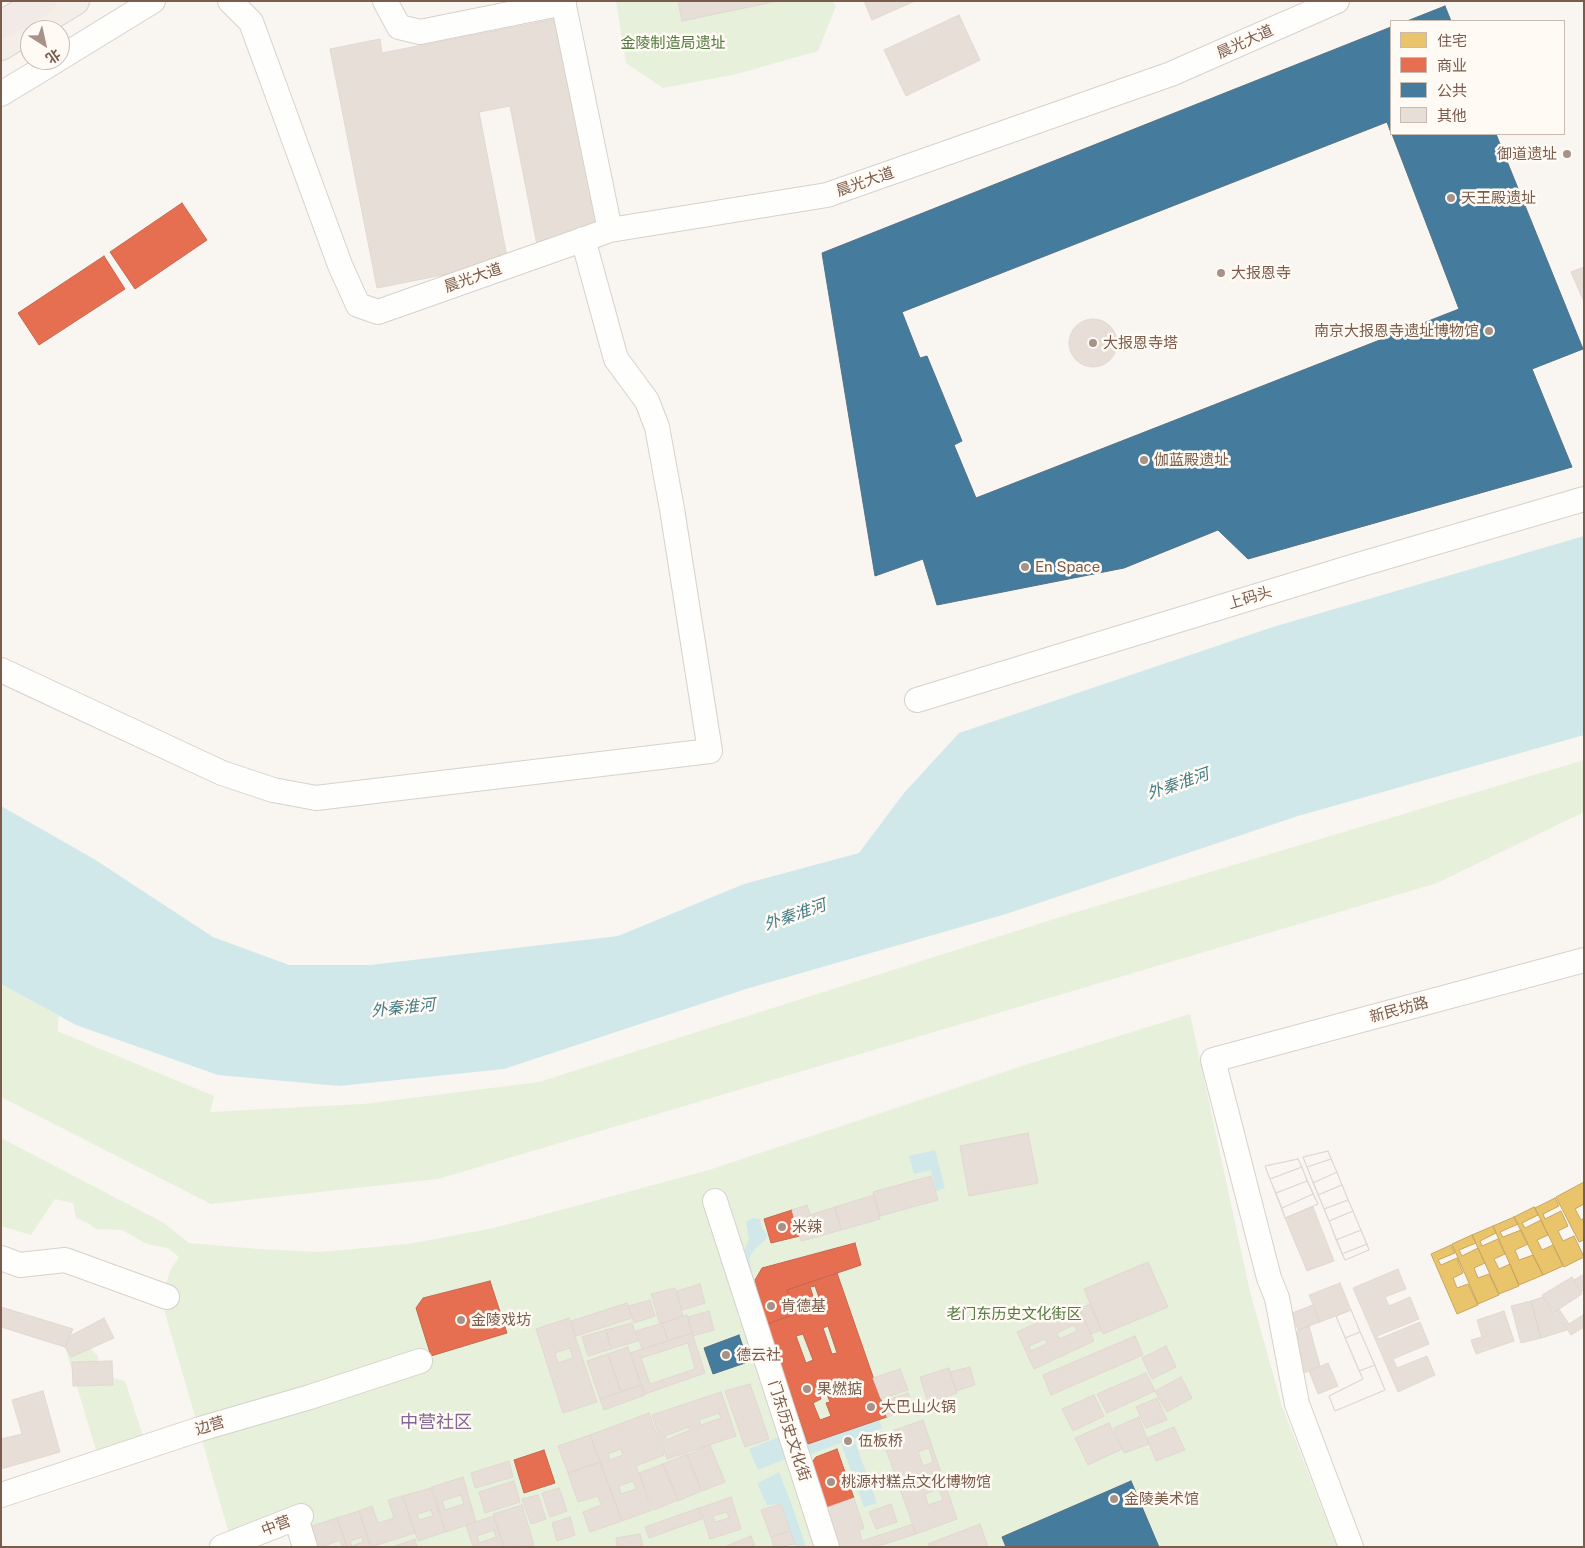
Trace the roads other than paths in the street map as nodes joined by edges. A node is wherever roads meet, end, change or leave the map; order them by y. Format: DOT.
graph roads {
  1 [pos="42,1"];
  2 [pos="75,1"];
  3 [pos="153,1"];
  4 [pos="230,1"];
  5 [pos="385,1"];
  6 [pos="1337,1"];
  7 [pos="563,2"];
  8 [pos="250,12"];
  9 [pos="1,26"];
  10 [pos="1,46"];
  11 [pos="70,52"];
  12 [pos="41,70"];
  13 [pos="1,94"];
  14 [pos="610,230"];
  15 [pos="583,239"];
  16 [pos="1584,499"];
  17 [pos="1,670"];
  18 [pos="917,700"];
  19 [pos="1584,960"];
  20 [pos="714,1201"];
  21 [pos="8,1265"];
  22 [pos="167,1297"];
  23 [pos="420,1361"];
  24 [pos="1,1494"];
  25 [pos="222,1547"];
  26 [pos="305,1547"];
  27 [pos="827,1547"];
  28 [pos="1351,1547"];
  1 -- 9 [label="highway"];
  2 -- 10 [label="main road"];
  3 -- 11 [label="street"];
  4 -- 8 [label="street"];
  5 -- 7 [label="street"];
  6 -- 14 [label="street, 晨光大道"];
  7 -- 14 [label="street"];
  8 -- 15 [label="street, 晨光大道"];
  12 -- 13 [label="street"];
  14 -- 15 [label="street, 晨光大道"];
  15 -- 17 [label="street"];
  16 -- 18 [label="street, 上码头"];
  19 -- 28 [label="street, 新民坊路"];
  20 -- 27 [label="street, 门东历史文化街"];
  21 -- 22 [label="street"];
  23 -- 24 [label="street, 边营"];
  25 -- 26 [label="street, 中营"];
}
